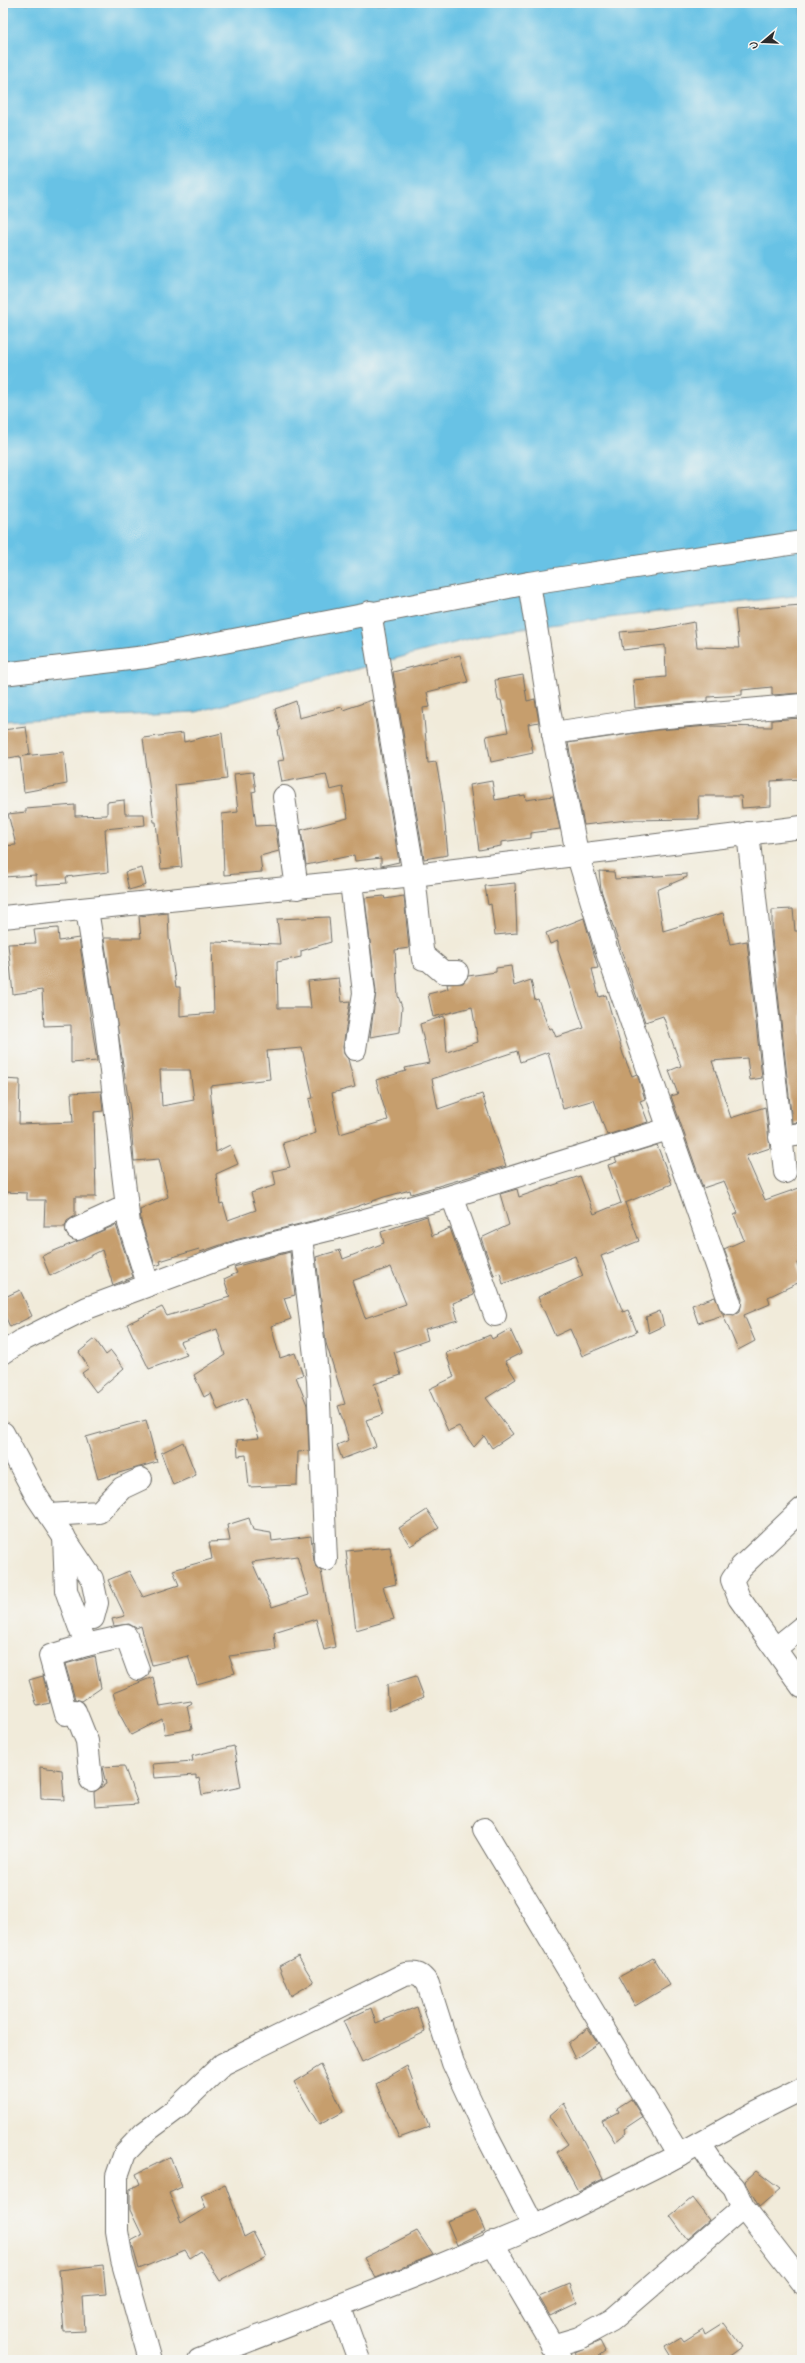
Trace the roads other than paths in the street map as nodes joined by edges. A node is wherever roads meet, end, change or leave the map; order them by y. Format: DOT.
graph roads {
  1 [pos="802,542"];
  2 [pos="529,583"];
  3 [pos="370,612"];
  4 [pos="3,674"];
  5 [pos="802,704"];
  6 [pos="553,733"];
  7 [pos="284,797"];
  8 [pos="802,827"];
  9 [pos="748,833"];
  10 [pos="577,853"];
  11 [pos="414,875"];
  12 [pos="351,882"];
  13 [pos="297,888"];
  14 [pos="87,910"];
  15 [pos="3,918"];
  16 [pos="457,972"];
  17 [pos="355,1049"];
  18 [pos="668,1129"];
  19 [pos="802,1134"];
  20 [pos="780,1137"];
  21 [pos="785,1172"];
  22 [pos="452,1196"];
  23 [pos="127,1206"];
  24 [pos="77,1230"];
  25 [pos="301,1237"];
  26 [pos="148,1284"];
  27 [pos="730,1303"];
  28 [pos="495,1315"];
  29 [pos="3,1353"];
  30 [pos="3,1433"];
  31 [pos="141,1478"];
  32 [pos="802,1509"];
  33 [pos="49,1515"];
  34 [pos="64,1536"];
  35 [pos="325,1550"];
  36 [pos="93,1618"];
  37 [pos="802,1628"];
  38 [pos="86,1645"];
  39 [pos="776,1648"];
  40 [pos="138,1669"];
  41 [pos="802,1687"];
  42 [pos="91,1780"];
  43 [pos="484,1829"];
  44 [pos="802,2089"];
  45 [pos="700,2144"];
  46 [pos="679,2155"];
  47 [pos="742,2207"];
  48 [pos="534,2227"];
  49 [pos="492,2242"];
  50 [pos="802,2283"];
  51 [pos="339,2305"];
  52 [pos="557,2353"];
  53 [pos="150,2360"];
  54 [pos="199,2360"];
  55 [pos="359,2360"];
  1 -- 2 [label="main road"];
  2 -- 3 [label="main road"];
  2 -- 6 [label="main road"];
  3 -- 4 [label="main road"];
  3 -- 11 [label="main road"];
  5 -- 6 [label="main road"];
  6 -- 10 [label="main road"];
  7 -- 13 [label="main road"];
  8 -- 9 [label="main road"];
  9 -- 10 [label="main road"];
  9 -- 20 [label="main road"];
  10 -- 11 [label="main road"];
  10 -- 18 [label="main road"];
  11 -- 12 [label="main road"];
  11 -- 16 [label="main road"];
  12 -- 13 [label="main road"];
  12 -- 17 [label="main road"];
  13 -- 14 [label="main road"];
  14 -- 15 [label="main road"];
  14 -- 23 [label="main road"];
  18 -- 22 [label="main road"];
  18 -- 27 [label="main road"];
  19 -- 20 [label="main road"];
  20 -- 21 [label="main road"];
  22 -- 25 [label="main road"];
  22 -- 28 [label="main road"];
  23 -- 24 [label="main road"];
  23 -- 26 [label="main road"];
  25 -- 26 [label="main road"];
  25 -- 35 [label="main road"];
  26 -- 29 [label="main road"];
  30 -- 33 [label="main road"];
  31 -- 33 [label="main road"];
  32 -- 39 [label="main road"];
  33 -- 34 [label="main road"];
  34 -- 36 [label="main road"];
  34 -- 38 [label="main road"];
  37 -- 39 [label="main road"];
  38 -- 40 [label="main road"];
  38 -- 42 [label="main road"];
  39 -- 41 [label="main road"];
  43 -- 46 [label="main road"];
  44 -- 45 [label="main road"];
  45 -- 46 [label="main road"];
  45 -- 47 [label="main road"];
  46 -- 48 [label="main road"];
  47 -- 50 [label="main road"];
  47 -- 52 [label="main road"];
  48 -- 49 [label="main road"];
  48 -- 53 [label="main road"];
  49 -- 51 [label="main road"];
  49 -- 52 [label="main road"];
  51 -- 54 [label="main road"];
  51 -- 55 [label="main road"];
}
